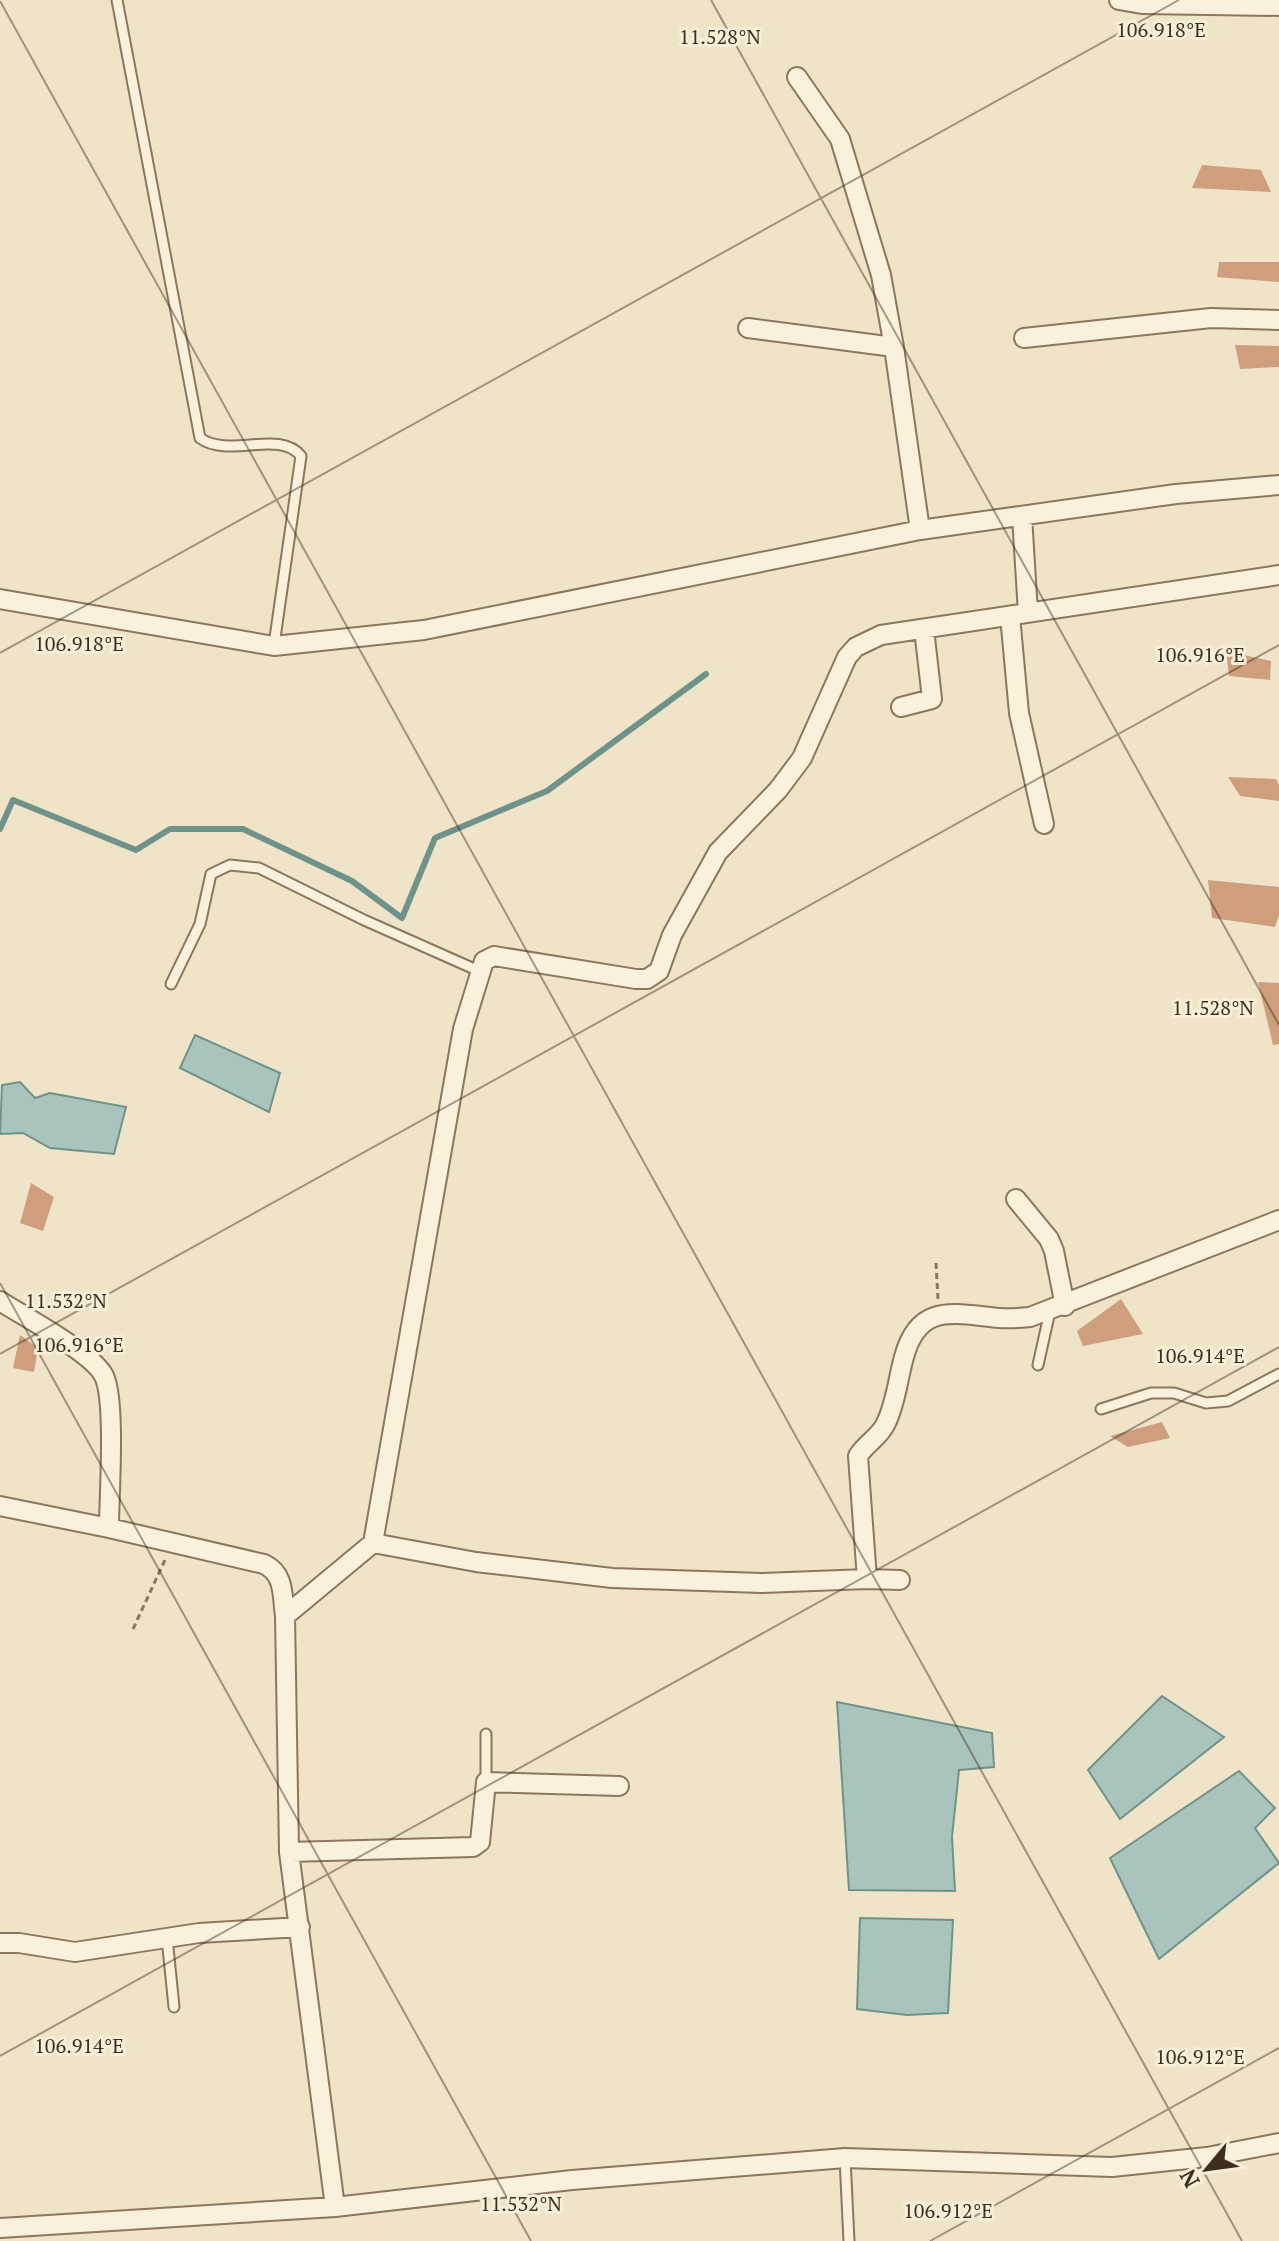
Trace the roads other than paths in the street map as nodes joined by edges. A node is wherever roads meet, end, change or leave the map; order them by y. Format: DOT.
graph roads {
  1 [pos="117,0"];
  2 [pos="1119,0"];
  3 [pos="1279,6"];
  4 [pos="797,77"];
  5 [pos="1279,320"];
  6 [pos="748,328"];
  7 [pos="1024,338"];
  8 [pos="894,347"];
  9 [pos="1279,485"];
  10 [pos="1022,516"];
  11 [pos="920,530"];
  12 [pos="1279,575"];
  13 [pos="0,599"];
  14 [pos="1019,614"];
  15 [pos="924,629"];
  16 [pos="274,646"];
  17 [pos="901,707"];
  18 [pos="1044,824"];
  19 [pos="479,971"];
  20 [pos="171,984"];
  21 [pos="1016,1199"];
  22 [pos="1279,1220"];
  23 [pos="0,1301"];
  24 [pos="1057,1308"];
  25 [pos="1038,1365"];
  26 [pos="1279,1374"];
  27 [pos="1101,1409"];
  28 [pos="0,1506"];
  29 [pos="109,1528"];
  30 [pos="373,1543"];
  31 [pos="867,1579"];
  32 [pos="900,1580"];
  33 [pos="285,1616"];
  34 [pos="486,1734"];
  35 [pos="486,1782"];
  36 [pos="619,1786"];
  37 [pos="289,1852"];
  38 [pos="300,1927"];
  39 [pos="167,1938"];
  40 [pos="0,1943"];
  41 [pos="174,2007"];
  42 [pos="1279,2143"];
  43 [pos="845,2158"];
  44 [pos="335,2207"];
  45 [pos="0,2228"];
  46 [pos="849,2241"];
  1 -- 16 [label="lane"];
  2 -- 3 [label="street"];
  4 -- 8 [label="street"];
  5 -- 7 [label="street"];
  6 -- 8 [label="street"];
  8 -- 11 [label="street"];
  9 -- 10 [label="street"];
  10 -- 11 [label="street"];
  10 -- 14 [label="street"];
  11 -- 16 [label="street"];
  12 -- 14 [label="street"];
  13 -- 16 [label="street"];
  14 -- 15 [label="street"];
  14 -- 18 [label="street"];
  15 -- 17 [label="street"];
  15 -- 19 [label="street"];
  19 -- 20 [label="lane"];
  19 -- 30 [label="street"];
  21 -- 24 [label="street"];
  22 -- 24 [label="street"];
  23 -- 29 [label="street"];
  24 -- 25 [label="lane"];
  24 -- 31 [label="street"];
  26 -- 27 [label="lane"];
  28 -- 29 [label="street"];
  29 -- 33 [label="street"];
  30 -- 31 [label="street"];
  30 -- 33 [label="street"];
  31 -- 32 [label="street"];
  33 -- 37 [label="street"];
  34 -- 35 [label="lane"];
  35 -- 36 [label="street"];
  35 -- 37 [label="street"];
  37 -- 38 [label="street"];
  38 -- 39 [label="street"];
  38 -- 44 [label="street"];
  39 -- 40 [label="street"];
  39 -- 41 [label="lane"];
  42 -- 43 [label="street"];
  43 -- 44 [label="street"];
  43 -- 46 [label="lane"];
  44 -- 45 [label="street"];
}
